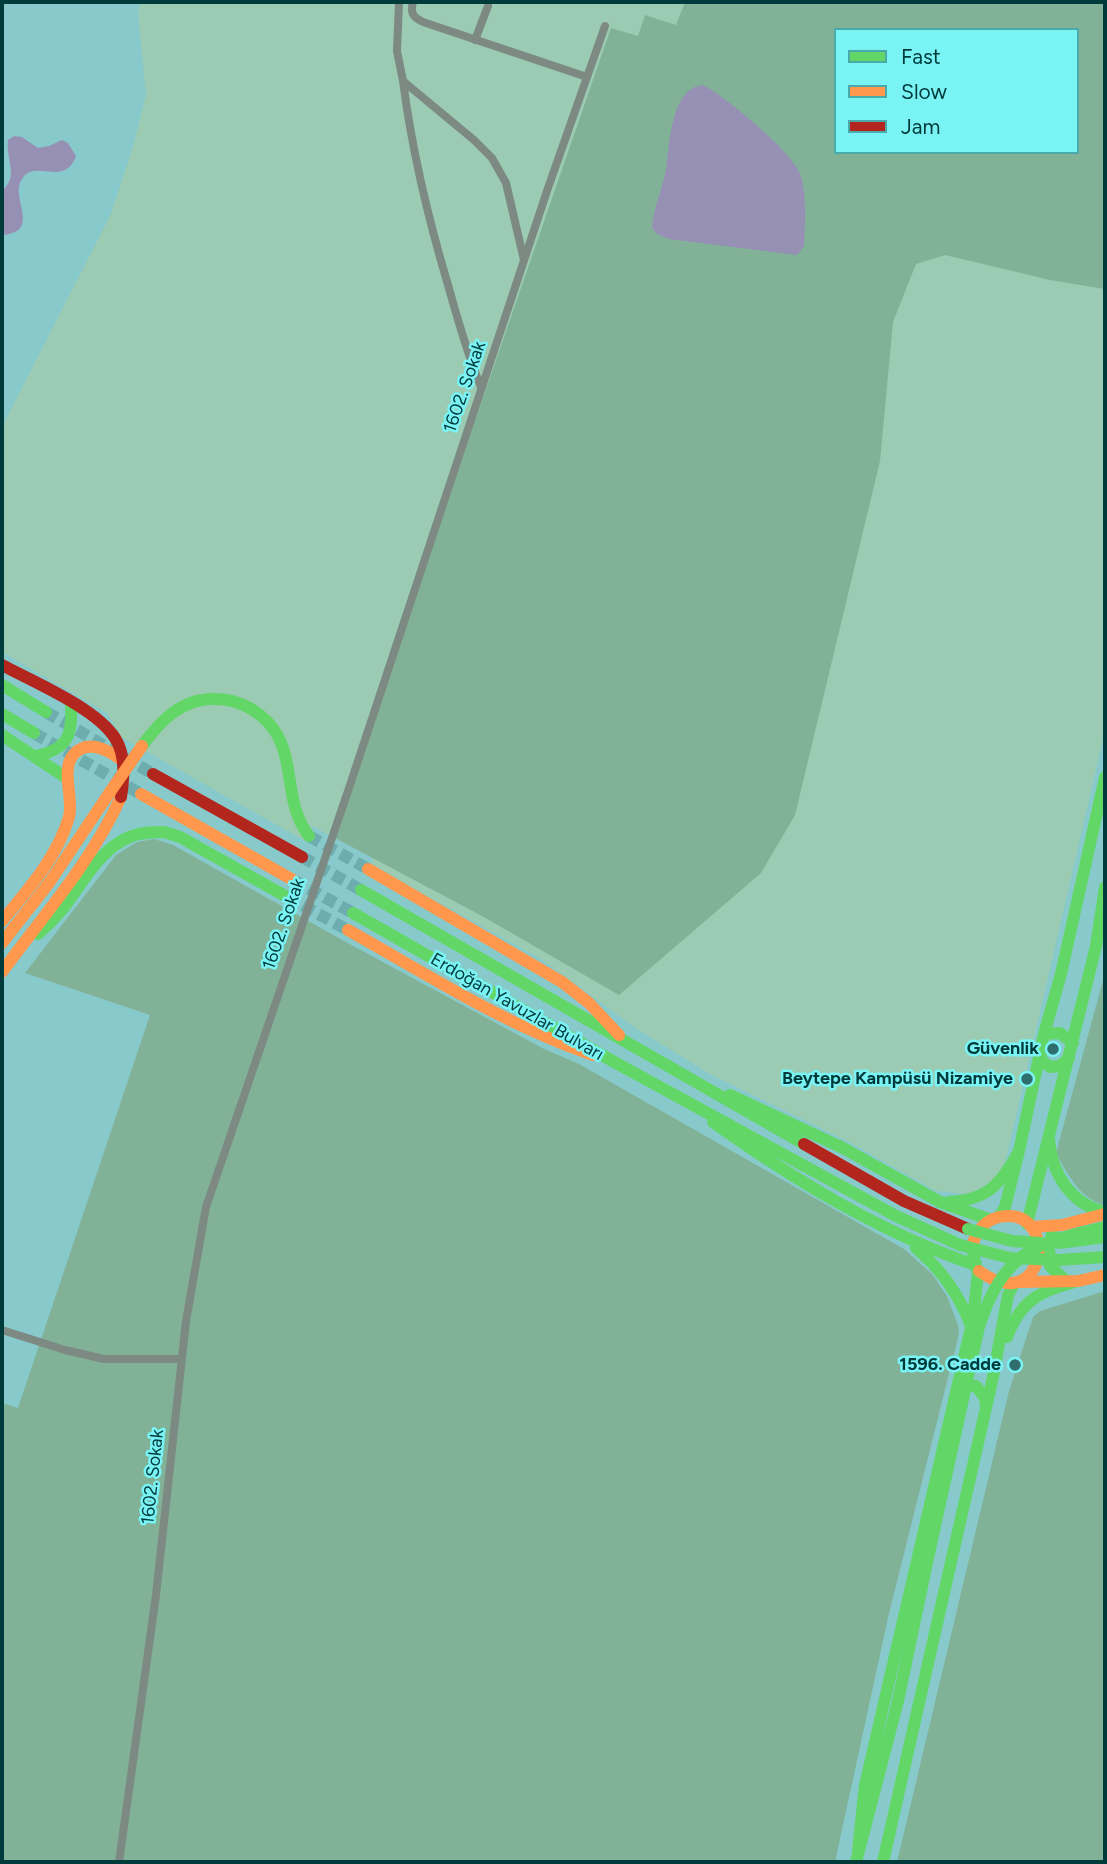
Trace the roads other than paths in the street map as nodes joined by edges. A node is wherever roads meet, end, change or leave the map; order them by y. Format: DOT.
graph roads {
  1 [pos="399,2"];
  2 [pos="413,2"];
  3 [pos="488,6"];
  4 [pos="605,26"];
  5 [pos="475,40"];
  6 [pos="587,77"];
  7 [pos="403,82"];
  8 [pos="524,260"];
  9 [pos="481,387"];
  10 [pos="2,665"];
  11 [pos="2,685"];
  12 [pos="71,704"];
  13 [pos="46,712"];
  14 [pos="2,714"];
  15 [pos="34,733"];
  16 [pos="2,735"];
  17 [pos="36,755"];
  18 [pos="122,761"];
  19 [pos="153,774"];
  20 [pos="1105,777"];
  21 [pos="68,779"];
  22 [pos="116,794"];
  23 [pos="141,794"];
  24 [pos="309,836"];
  25 [pos="302,857"];
  26 [pos="368,869"];
  27 [pos="293,880"];
  28 [pos="1105,887"];
  29 [pos="361,890"];
  30 [pos="287,897"];
  31 [pos="353,914"];
  32 [pos="2,921"];
  33 [pos="348,930"];
  34 [pos="2,943"];
  35 [pos="17,953"];
  36 [pos="2,972"];
  37 [pos="1044,1034"];
  38 [pos="626,1043"];
  39 [pos="1073,1043"];
  40 [pos="1040,1053"];
  41 [pos="1069,1058"];
  42 [pos="615,1063"];
  43 [pos="685,1076"];
  44 [pos="682,1098"];
  45 [pos="1049,1140"];
  46 [pos="1019,1151"];
  47 [pos="940,1202"];
  48 [pos="1105,1213"];
  49 [pos="995,1219"];
  50 [pos="1062,1225"];
  51 [pos="1029,1226"];
  52 [pos="1105,1227"];
  53 [pos="899,1234"];
  54 [pos="1105,1237"];
  55 [pos="1105,1257"];
  56 [pos="977,1268"];
  57 [pos="1105,1275"];
  58 [pos="1072,1281"];
  59 [pos="1016,1283"];
  60 [pos="971,1327"];
  61 [pos="2,1330"];
  62 [pos="182,1359"];
  63 [pos="993,1377"];
  64 [pos="953,1402"];
  65 [pos="986,1409"];
  66 [pos="857,1857"];
  67 [pos="119,1862"];
  68 [pos="883,1862"];
  1 -- 7 [label="street"];
  2 -- 5 [label="street"];
  3 -- 5 [label="street"];
  4 -- 6 [label="street, 1602. Sokak"];
  5 -- 6 [label="street"];
  6 -- 8 [label="street, 1602. Sokak"];
  7 -- 8 [label="street"];
  7 -- 9 [label="street"];
  8 -- 9 [label="street, 1602. Sokak"];
  9 -- 62 [label="street, 1602. Sokak"];
  10 -- 12 [label="main road"];
  11 -- 13 [label="main road"];
  12 -- 17 [label="main road"];
  12 -- 18 [label="main road"];
  14 -- 15 [label="main road"];
  16 -- 17 [label="main road"];
  17 -- 21 [label="main road"];
  18 -- 21 [label="main road"];
  18 -- 22 [label="main road"];
  19 -- 25 [label="main road"];
  20 -- 37 [label="main road"];
  21 -- 32 [label="main road"];
  22 -- 24 [label="main road, bridge"];
  22 -- 34 [label="main road"];
  22 -- 35 [label="main road"];
  23 -- 27 [label="main road"];
  26 -- 38 [label="main road"];
  28 -- 39 [label="main road"];
  29 -- 38 [label="main road, Erdoğan Yavuzlar Bulvarı"];
  30 -- 35 [label="main road"];
  31 -- 42 [label="main road, Erdoğan Yavuzlar Bulvarı"];
  33 -- 42 [label="main road"];
  35 -- 36 [label="main road"];
  37 -- 39 [label="main road"];
  37 -- 40 [label="main road"];
  38 -- 43 [label="main road, Erdoğan Yavuzlar Bulvarı"];
  39 -- 41 [label="main road"];
  40 -- 41 [label="main road"];
  40 -- 46 [label="main road"];
  41 -- 45 [label="main road"];
  42 -- 44 [label="main road, Erdoğan Yavuzlar Bulvarı"];
  43 -- 47 [label="main road, Erdoğan Yavuzlar Bulvarı"];
  43 -- 54 [label="main road, Erdoğan Yavuzlar Bulvarı, bridge"];
  44 -- 53 [label="main road, Erdoğan Yavuzlar Bulvarı"];
  44 -- 55 [label="main road, Erdoğan Yavuzlar Bulvarı, bridge"];
  45 -- 48 [label="main road"];
  45 -- 51 [label="main road"];
  46 -- 47 [label="main road"];
  46 -- 49 [label="main road"];
  47 -- 49 [label="main road, Erdoğan Yavuzlar Bulvarı"];
  48 -- 50 [label="main road"];
  49 -- 51 [label="main road"];
  49 -- 56 [label="main road"];
  50 -- 51 [label="main road"];
  50 -- 58 [label="main road"];
  51 -- 59 [label="main road"];
  52 -- 66 [label="main road, bridge"];
  53 -- 56 [label="main road, Erdoğan Yavuzlar Bulvarı"];
  53 -- 60 [label="main road"];
  56 -- 59 [label="main road"];
  56 -- 60 [label="main road"];
  57 -- 58 [label="main road"];
  58 -- 59 [label="main road"];
  58 -- 63 [label="main road"];
  59 -- 63 [label="main road"];
  60 -- 64 [label="main road"];
  61 -- 62 [label="street"];
  62 -- 67 [label="street, 1602. Sokak"];
  63 -- 65 [label="main road"];
  64 -- 65 [label="main road"];
  64 -- 66 [label="main road"];
  65 -- 68 [label="main road"];
}
